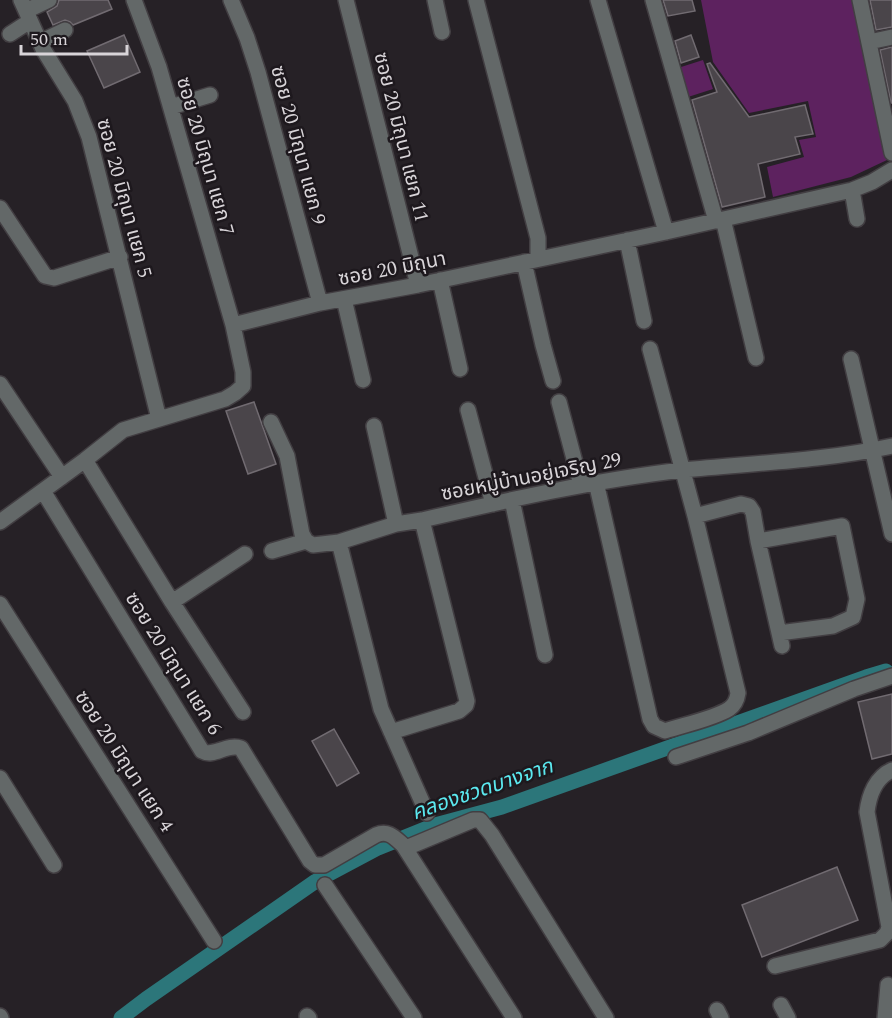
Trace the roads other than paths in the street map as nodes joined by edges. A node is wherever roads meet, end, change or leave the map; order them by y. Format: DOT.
graph roads {
  1 [pos="49,0"];
  2 [pos="134,0"];
  3 [pos="346,0"];
  4 [pos="435,0"];
  5 [pos="476,0"];
  6 [pos="598,0"];
  7 [pos="653,0"];
  8 [pos="860,0"];
  9 [pos="236,2"];
  10 [pos="25,10"];
  11 [pos="65,30"];
  12 [pos="442,32"];
  13 [pos="9,34"];
  14 [pos="892,37"];
  15 [pos="40,42"];
  16 [pos="869,42"];
  17 [pos="210,95"];
  18 [pos="171,107"];
  19 [pos="892,153"];
  20 [pos="892,170"];
  21 [pos="852,190"];
  22 [pos="0,208"];
  23 [pos="856,219"];
  24 [pos="720,220"];
  25 [pos="666,232"];
  26 [pos="627,240"];
  27 [pos="120,257"];
  28 [pos="531,261"];
  29 [pos="440,280"];
  30 [pos="418,285"];
  31 [pos="344,299"];
  32 [pos="320,303"];
  33 [pos="644,321"];
  34 [pos="233,325"];
  35 [pos="650,349"];
  36 [pos="756,358"];
  37 [pos="850,359"];
  38 [pos="460,369"];
  39 [pos="363,381"];
  40 [pos="553,381"];
  41 [pos="0,384"];
  42 [pos="559,402"];
  43 [pos="468,410"];
  44 [pos="159,419"];
  45 [pos="271,422"];
  46 [pos="374,426"];
  47 [pos="892,446"];
  48 [pos="872,451"];
  49 [pos="85,460"];
  50 [pos="682,471"];
  51 [pos="62,477"];
  52 [pos="588,483"];
  53 [pos="43,491"];
  54 [pos="512,500"];
  55 [pos="493,504"];
  56 [pos="695,516"];
  57 [pos="422,520"];
  58 [pos="0,522"];
  59 [pos="396,524"];
  60 [pos="892,534"];
  61 [pos="306,541"];
  62 [pos="758,541"];
  63 [pos="339,542"];
  64 [pos="272,551"];
  65 [pos="245,554"];
  66 [pos="172,602"];
  67 [pos="0,604"];
  68 [pos="545,655"];
  69 [pos="892,676"];
  70 [pos="243,712"];
  71 [pos="391,732"];
  72 [pos="676,757"];
  73 [pos="892,770"];
  74 [pos="0,778"];
  75 [pos="426,813"];
  76 [pos="405,847"];
  77 [pos="54,865"];
  78 [pos="325,885"];
  79 [pos="214,941"];
  80 [pos="775,966"];
  81 [pos="888,985"];
  82 [pos="414,1018"];
  83 [pos="514,1018"];
  84 [pos="606,1018"];
  85 [pos="885,1018"];
  1 -- 10 [label="street"];
  2 -- 18 [label="street, ซอย 20 มิถุนา แยก 7"];
  3 -- 30 [label="street, ซอย 20 มิถุนา แยก 11"];
  4 -- 12 [label="street"];
  5 -- 28 [label="street"];
  6 -- 25 [label="street"];
  7 -- 24 [label="street"];
  8 -- 16 [label="street"];
  9 -- 32 [label="street, ซอย 20 มิถุนา แยก 9"];
  10 -- 13 [label="street"];
  10 -- 15 [label="street, ซอย 20 มิถุนา แยก 5"];
  11 -- 15 [label="street"];
  14 -- 16 [label="street"];
  15 -- 27 [label="street, ซอย 20 มิถุนา แยก 5"];
  16 -- 19 [label="street"];
  17 -- 18 [label="street"];
  18 -- 34 [label="street, ซอย 20 มิถุนา แยก 7"];
  20 -- 21 [label="street, ซอย 20 มิถุนา"];
  21 -- 23 [label="street"];
  21 -- 24 [label="street, ซอย 20 มิถุนา"];
  22 -- 27 [label="street"];
  24 -- 25 [label="street, ซอย 20 มิถุนา"];
  24 -- 36 [label="street"];
  25 -- 26 [label="street, ซอย 20 มิถุนา"];
  26 -- 28 [label="street, ซอย 20 มิถุนา"];
  26 -- 33 [label="street"];
  27 -- 44 [label="street, ซอย 20 มิถุนา แยก 5"];
  28 -- 29 [label="street, ซอย 20 มิถุนา"];
  28 -- 40 [label="street"];
  29 -- 30 [label="street, ซอย 20 มิถุนา"];
  29 -- 38 [label="street"];
  30 -- 31 [label="street, ซอย 20 มิถุนา"];
  31 -- 32 [label="street, ซอย 20 มิถุนา"];
  31 -- 39 [label="street"];
  32 -- 34 [label="street, ซอย 20 มิถุนา"];
  34 -- 44 [label="street"];
  35 -- 50 [label="street"];
  37 -- 48 [label="street"];
  41 -- 51 [label="street"];
  42 -- 52 [label="street"];
  43 -- 55 [label="street"];
  44 -- 49 [label="street"];
  45 -- 61 [label="street"];
  46 -- 59 [label="street"];
  47 -- 48 [label="street, ซอยหมู่บ้านอยู่เจริญ 29"];
  48 -- 50 [label="street, ซอยหมู่บ้านอยู่เจริญ 29"];
  48 -- 60 [label="street"];
  49 -- 51 [label="street"];
  49 -- 66 [label="street"];
  50 -- 52 [label="street, ซอยหมู่บ้านอยู่เจริญ 29"];
  50 -- 56 [label="street"];
  51 -- 53 [label="street"];
  52 -- 54 [label="street, ซอยหมู่บ้านอยู่เจริญ 29"];
  52 -- 56 [label="street"];
  53 -- 58 [label="street"];
  53 -- 76 [label="street, ซอย 20 มิถุนา แยก 6"];
  54 -- 55 [label="street, ซอยหมู่บ้านอยู่เจริญ 29"];
  54 -- 68 [label="street"];
  55 -- 57 [label="street, ซอยหมู่บ้านอยู่เจริญ 29"];
  56 -- 62 [label="street"];
  57 -- 59 [label="street, ซอยหมู่บ้านอยู่เจริญ 29"];
  57 -- 71 [label="street"];
  59 -- 63 [label="street, ซอยหมู่บ้านอยู่เจริญ 29"];
  61 -- 63 [label="street, ซอยหมู่บ้านอยู่เจริญ 29"];
  61 -- 64 [label="street, ซอยหมู่บ้านอยู่เจริญ 29"];
  62 -- 62 [label="street"];
  63 -- 71 [label="street"];
  65 -- 66 [label="street"];
  66 -- 70 [label="street"];
  67 -- 79 [label="street, ซอย 20 มิถุนา แยก 4"];
  69 -- 72 [label="street"];
  71 -- 75 [label="street"];
  73 -- 80 [label="street"];
  74 -- 77 [label="street"];
  76 -- 83 [label="street, ซอย 20 มิถุนา แยก 6"];
  76 -- 84 [label="street"];
  78 -- 82 [label="street"];
  81 -- 85 [label="street"];
}
